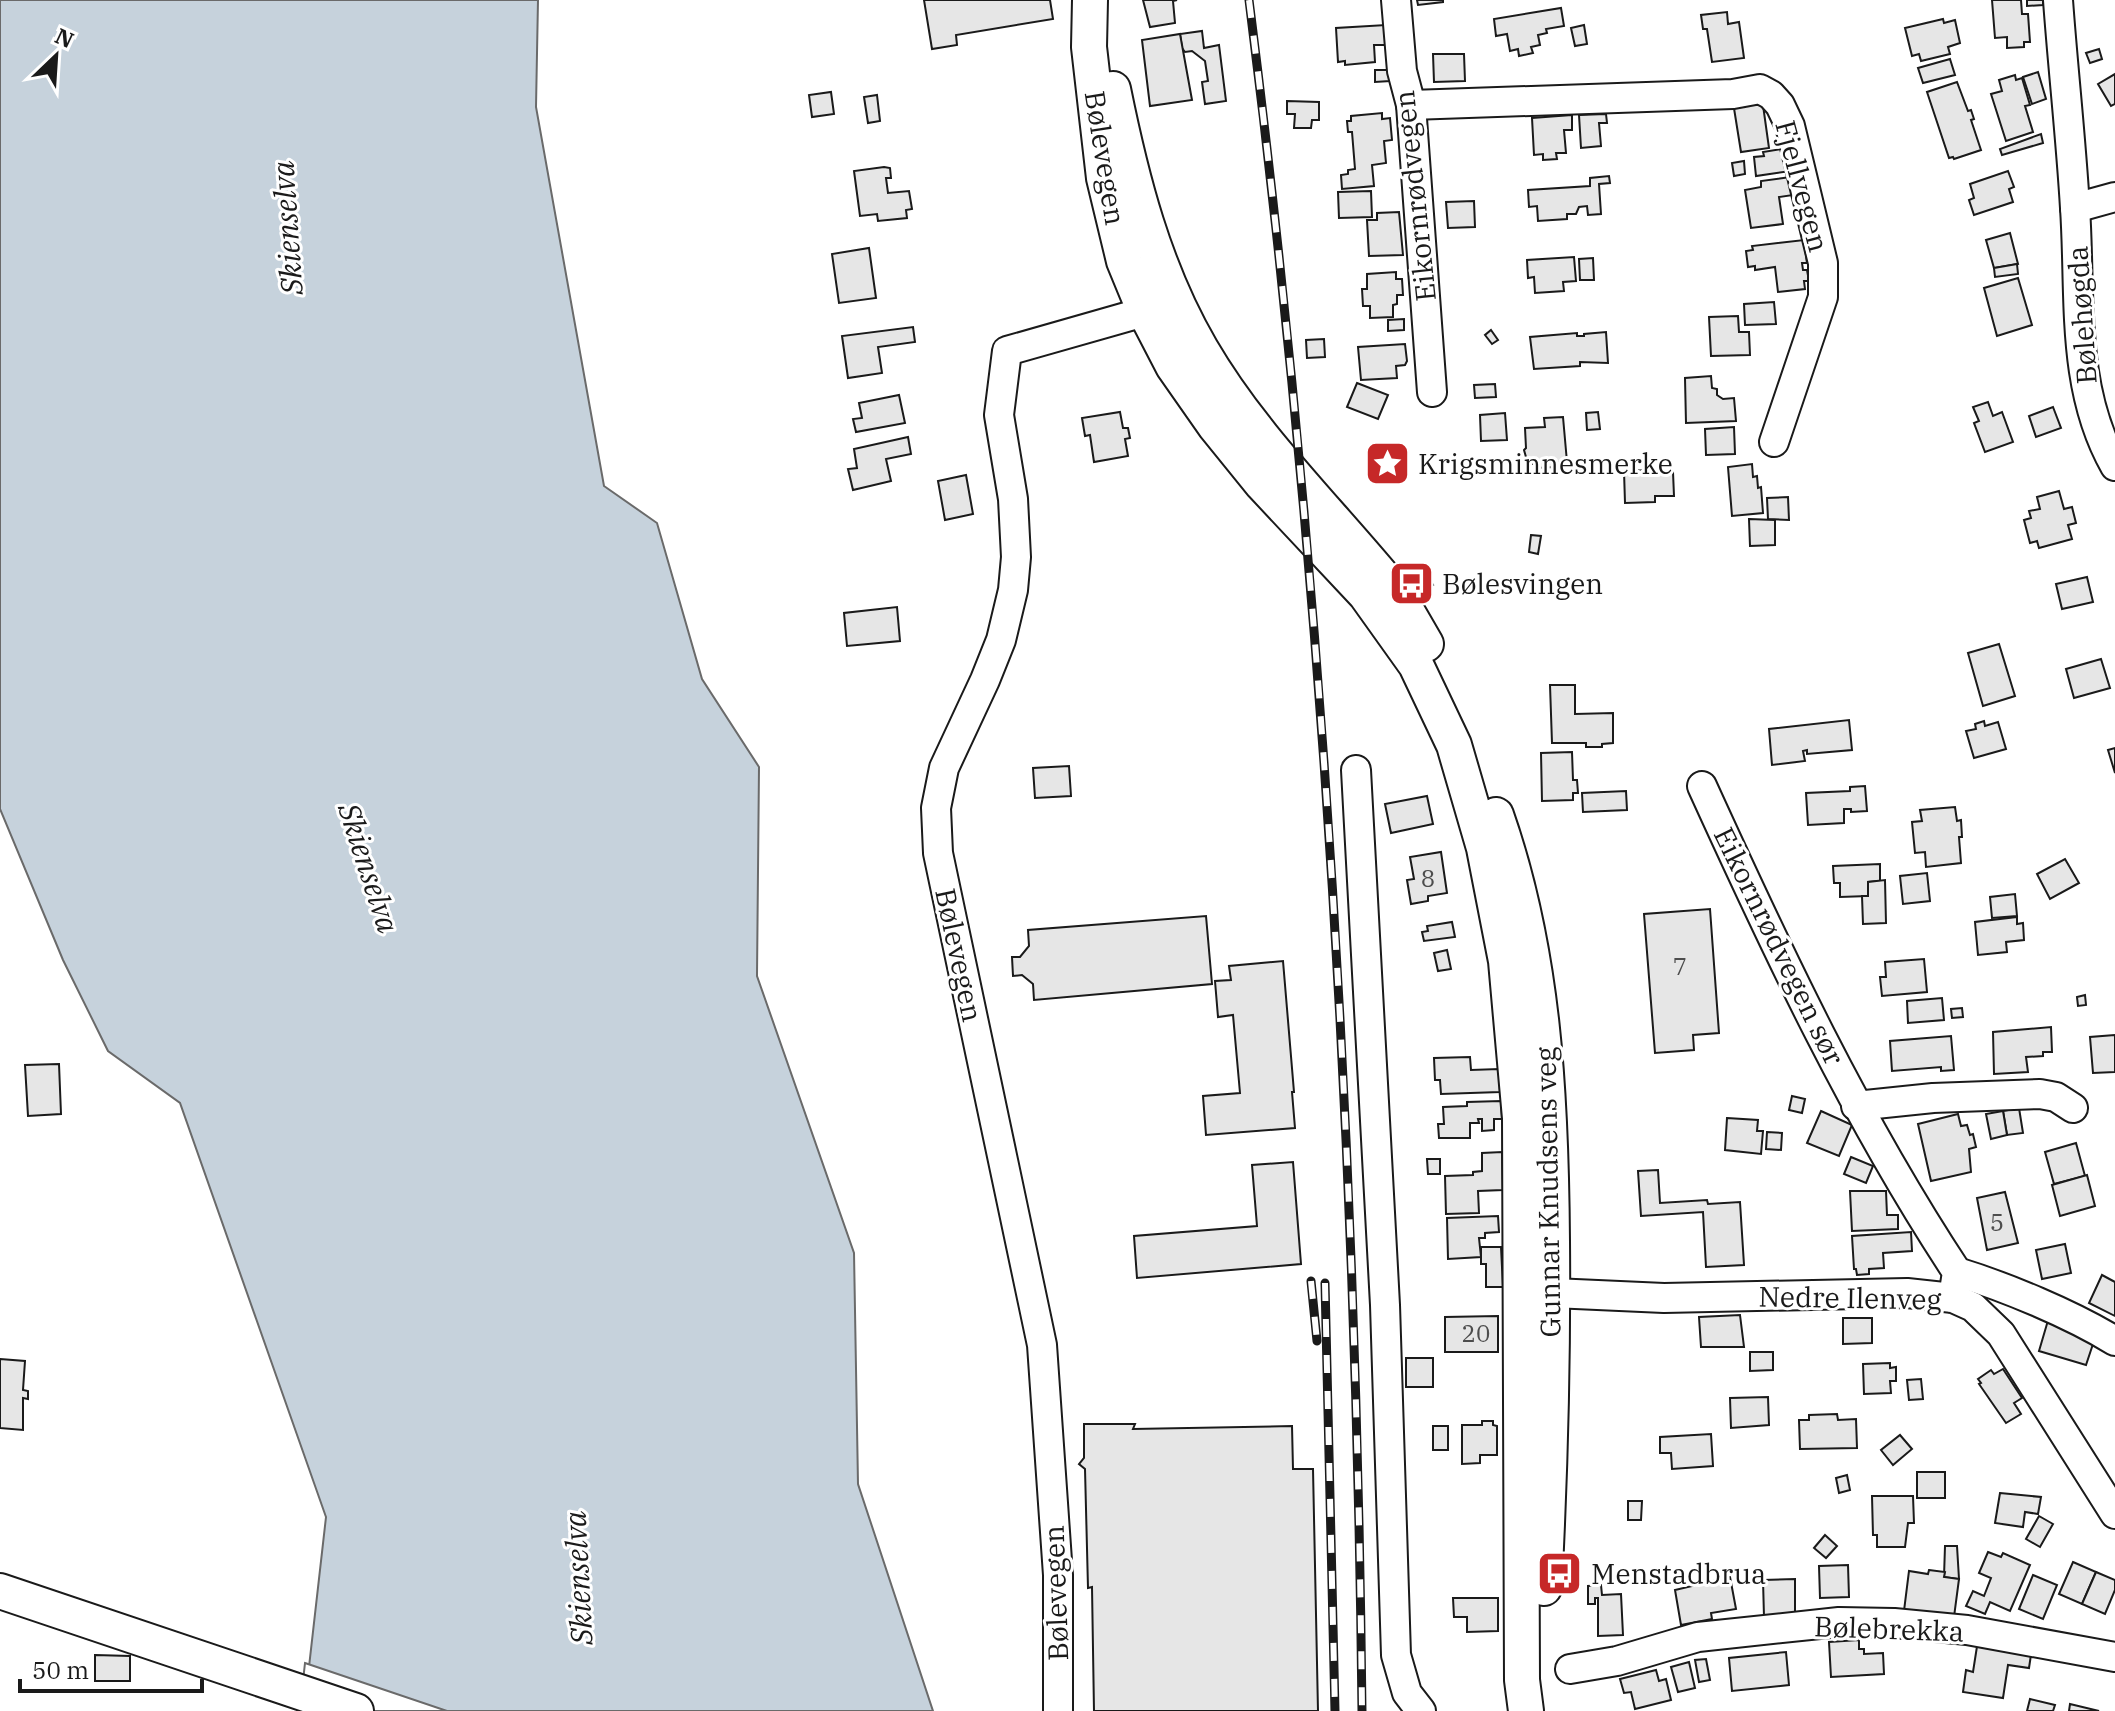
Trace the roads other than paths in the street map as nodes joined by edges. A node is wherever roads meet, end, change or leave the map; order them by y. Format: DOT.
graph roads {
  1 [pos="1090,0"];
  2 [pos="1396,0"];
  3 [pos="2058,0"];
  4 [pos="1411,105"];
  5 [pos="2115,197"];
  6 [pos="2075,208"];
  7 [pos="1178,303"];
  8 [pos="1145,312"];
  9 [pos="1432,392"];
  10 [pos="1774,442"];
  11 [pos="2115,466"];
  12 [pos="1421,654"];
  13 [pos="1356,770"];
  14 [pos="1702,786"];
  15 [pos="1856,1106"];
  16 [pos="2073,1108"];
  17 [pos="1955,1285"];
  18 [pos="1537,1292"];
  19 [pos="2115,1341"];
  20 [pos="2115,1514"];
  21 [pos="0,1591"];
  22 [pos="2115,1657"];
  23 [pos="1570,1669"];
  24 [pos="356,1711"];
  25 [pos="1058,1711"];
  26 [pos="1421,1711"];
  27 [pos="1526,1711"];
  28 [pos="1533,1711"];
  1 -- 7 [label="main road, Bølevegen"];
  1 -- 8 [label="main road, Bølevegen"];
  2 -- 4 [label="street, Eikornrødvegen"];
  3 -- 6 [label="street, Bølehøgda"];
  4 -- 9 [label="street, Eikornrødvegen"];
  4 -- 10 [label="street, Fjellvegen"];
  5 -- 6 [label="street, Bølehøgda"];
  6 -- 11 [label="street, Bølehøgda"];
  7 -- 8 [label="street, Bølevegen"];
  7 -- 12 [label="main road, Bølevegen"];
  8 -- 12 [label="main road, Bølevegen"];
  8 -- 25 [label="street, Bølevegen"];
  12 -- 18 [label="main road, Gunnar Knudsens veg"];
  13 -- 26 [label="street"];
  14 -- 15 [label="street, Eikornrødvegen sør"];
  15 -- 16 [label="street"];
  15 -- 17 [label="street, Eikornrødvegen sør"];
  17 -- 18 [label="street, Nedre Ilenveg"];
  17 -- 19 [label="street, Nedre Ilenveg"];
  17 -- 20 [label="street, Nedre Ilenveg"];
  18 -- 27 [label="main road, Gunnar Knudsens veg"];
  18 -- 28 [label="main road, Gunnar Knudsens veg"];
  21 -- 24 [label="main road"];
  22 -- 23 [label="street, Bølebrekka"];
}
